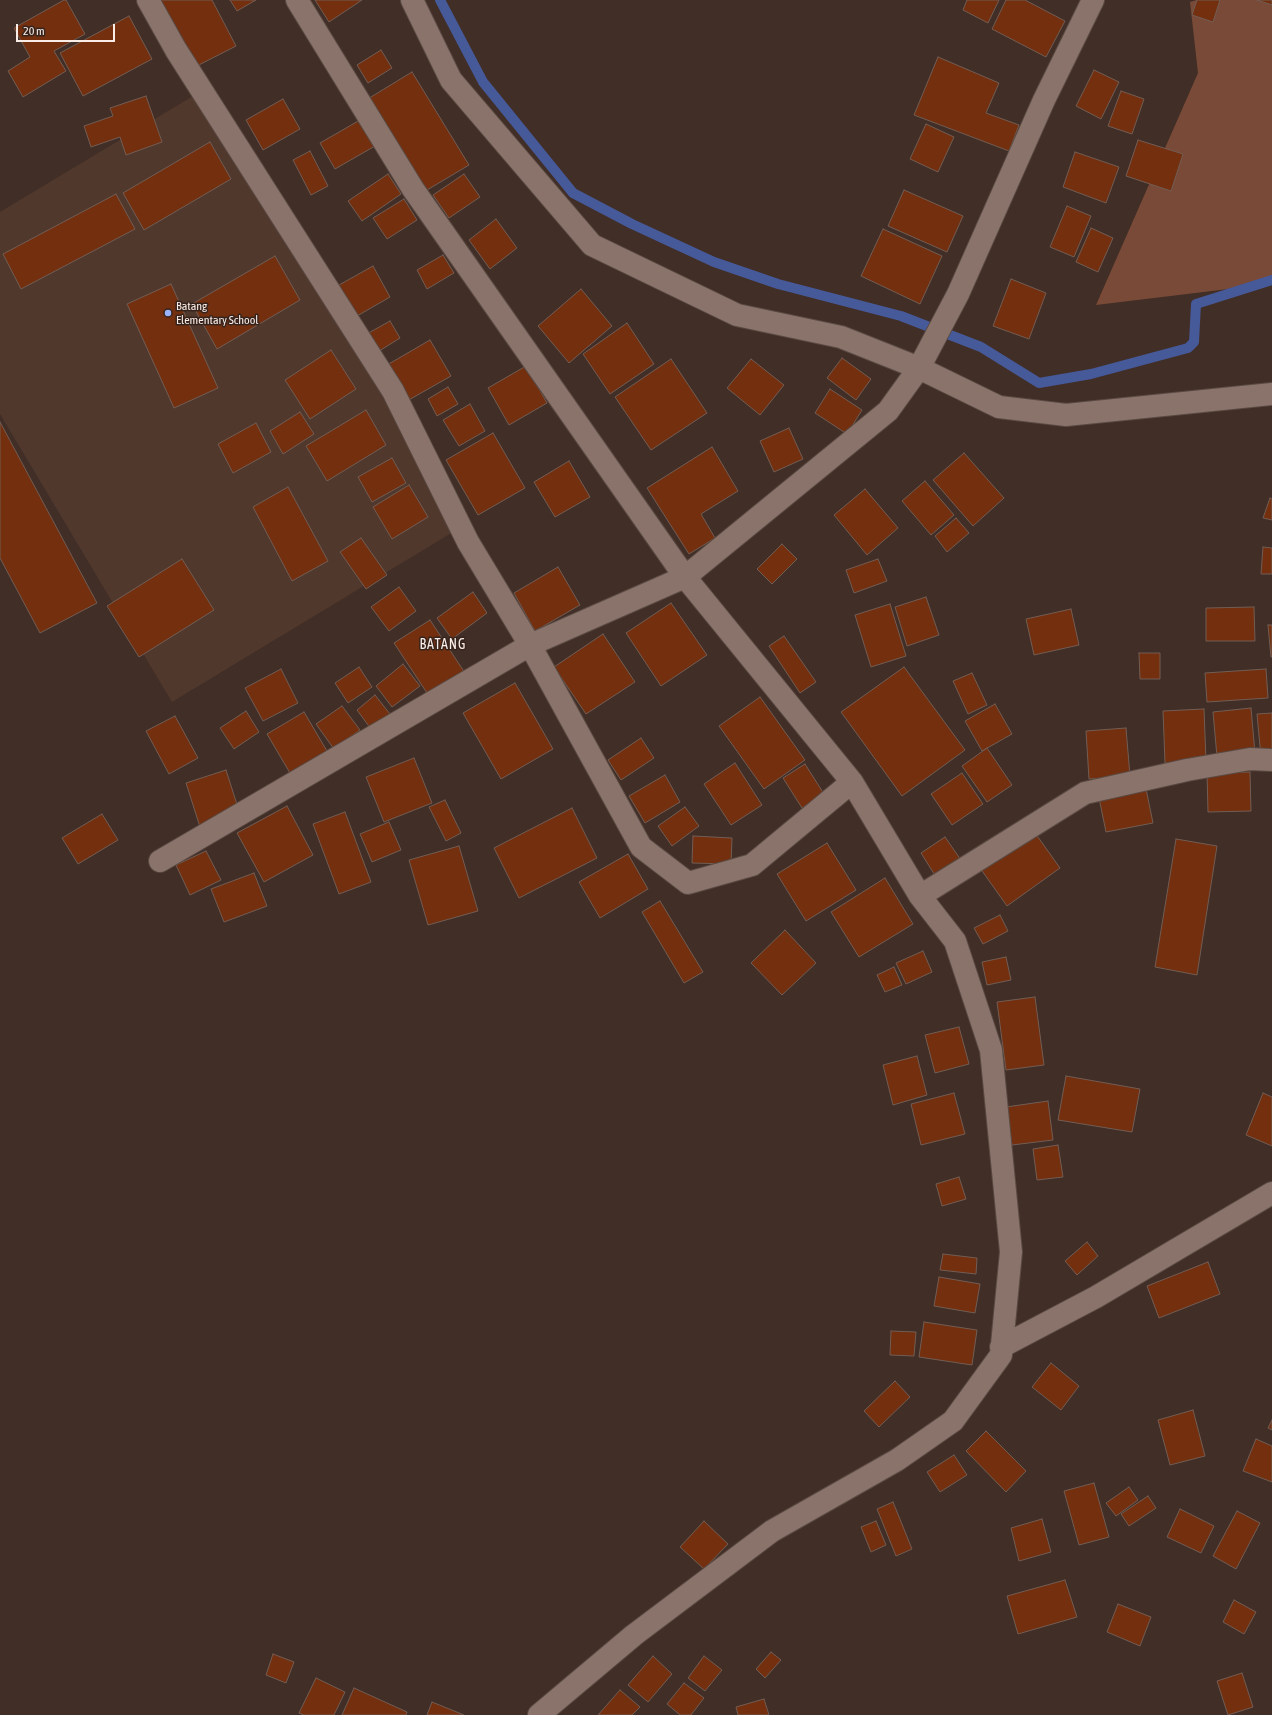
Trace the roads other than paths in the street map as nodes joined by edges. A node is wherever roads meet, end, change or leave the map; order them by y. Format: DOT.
graph roads {
  1 [pos="148,0"];
  2 [pos="298,0"];
  3 [pos="412,0"];
  4 [pos="1093,0"];
  5 [pos="922,362"];
  6 [pos="1272,394"];
  7 [pos="685,578"];
  8 [pos="530,646"];
  9 [pos="1272,760"];
  10 [pos="852,782"];
  11 [pos="160,861"];
  12 [pos="920,896"];
  13 [pos="1272,1193"];
  14 [pos="1001,1347"];
  15 [pos="538,1715"];
  1 -- 8 [label="street"];
  2 -- 7 [label="street"];
  3 -- 5 [label="street"];
  4 -- 5 [label="street"];
  5 -- 6 [label="street"];
  5 -- 7 [label="street"];
  7 -- 8 [label="street"];
  7 -- 10 [label="street"];
  8 -- 10 [label="street"];
  8 -- 11 [label="street"];
  9 -- 12 [label="street"];
  10 -- 12 [label="street"];
  12 -- 14 [label="street"];
  13 -- 14 [label="street"];
  14 -- 15 [label="street"];
}
